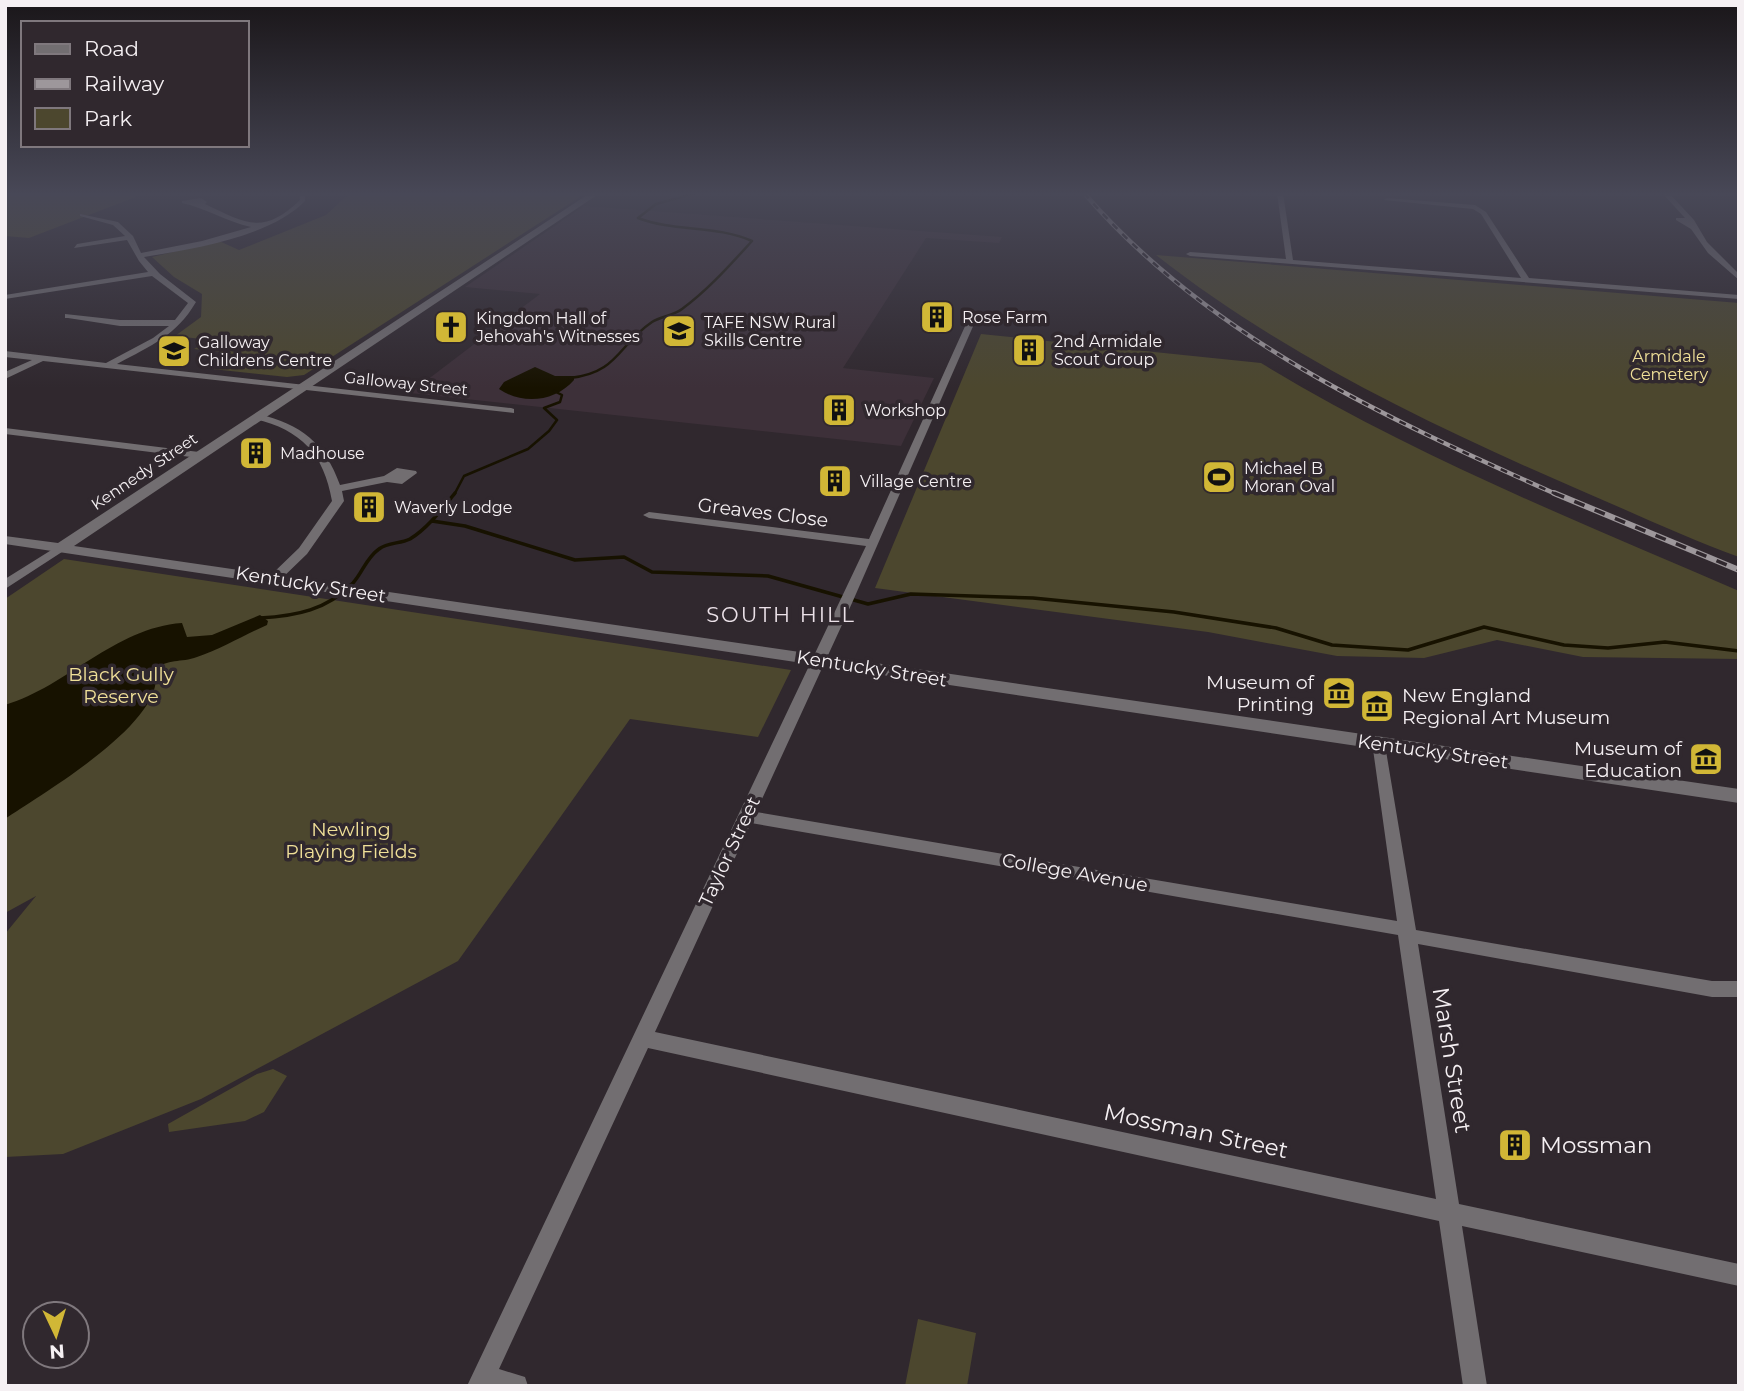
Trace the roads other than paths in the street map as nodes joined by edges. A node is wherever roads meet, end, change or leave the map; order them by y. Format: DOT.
graph roads {
  1 [pos="143,258"];
  2 [pos="498,258"];
  3 [pos="1239,258"];
  4 [pos="1289,258"];
  5 [pos="1513,258"];
  6 [pos="1721,258"];
  7 [pos="1290,262"];
  8 [pos="154,273"];
  9 [pos="1739,278"];
  10 [pos="1526,279"];
  11 [pos="39,280"];
  12 [pos="41,291"];
  13 [pos="1739,297"];
  14 [pos="5,298"];
  15 [pos="974,315"];
  16 [pos="68,316"];
  17 [pos="179,323"];
  18 [pos="5,354"];
  19 [pos="42,358"];
  20 [pos="108,365"];
  21 [pos="5,376"];
  22 [pos="303,387"];
  23 [pos="510,411"];
  24 [pos="258,417"];
  25 [pos="5,431"];
  26 [pos="199,455"];
  27 [pos="387,479"];
  28 [pos="337,489"];
  29 [pos="649,515"];
  30 [pos="5,540"];
  31 [pos="872,543"];
  32 [pos="61,548"];
  33 [pos="275,578"];
  34 [pos="5,585"];
  35 [pos="818,659"];
  36 [pos="1378,742"];
  37 [pos="1739,796"];
  38 [pos="745,816"];
  39 [pos="1406,932"];
  40 [pos="1739,989"];
  41 [pos="642,1038"];
  42 [pos="1449,1212"];
  43 [pos="1739,1275"];
  44 [pos="482,1381"];
  45 [pos="516,1386"];
  46 [pos="1475,1386"];
  1 -- 8 [label="street"];
  2 -- 22 [label="street, Kennedy Street"];
  3 -- 7 [label="street"];
  4 -- 7 [label="street"];
  5 -- 10 [label="street"];
  6 -- 9 [label="street"];
  7 -- 10 [label="street"];
  8 -- 12 [label="street"];
  8 -- 17 [label="street"];
  10 -- 13 [label="street"];
  11 -- 12 [label="street"];
  12 -- 14 [label="street"];
  15 -- 31 [label="street, Taylor Street"];
  16 -- 17 [label="street"];
  17 -- 20 [label="street"];
  18 -- 19 [label="street, Galloway Street"];
  19 -- 20 [label="street, Galloway Street"];
  19 -- 21 [label="street"];
  20 -- 22 [label="street, Galloway Street"];
  22 -- 23 [label="street, Galloway Street"];
  22 -- 24 [label="street, Kennedy Street"];
  24 -- 26 [label="street, Kennedy Street"];
  24 -- 28 [label="street"];
  25 -- 26 [label="street"];
  26 -- 32 [label="street, Kennedy Street"];
  27 -- 28 [label="street"];
  28 -- 33 [label="street"];
  29 -- 31 [label="street, Greaves Close"];
  30 -- 32 [label="street, Kentucky Street"];
  31 -- 35 [label="street, Taylor Street"];
  32 -- 33 [label="street, Kentucky Street"];
  32 -- 34 [label="street, Kennedy Street"];
  33 -- 35 [label="street, Kentucky Street"];
  35 -- 36 [label="street, Kentucky Street"];
  35 -- 38 [label="street, Taylor Street"];
  36 -- 37 [label="street, Kentucky Street"];
  36 -- 39 [label="street, Marsh Street"];
  38 -- 39 [label="street, College Avenue"];
  38 -- 41 [label="street, Taylor Street"];
  39 -- 40 [label="street, College Avenue"];
  39 -- 42 [label="street, Marsh Street"];
  41 -- 42 [label="street, Mossman Street"];
  41 -- 44 [label="street, Taylor Street"];
  42 -- 43 [label="street, Mossman Street"];
  42 -- 46 [label="street, Marsh Street"];
  44 -- 45 [label="street"];
}
